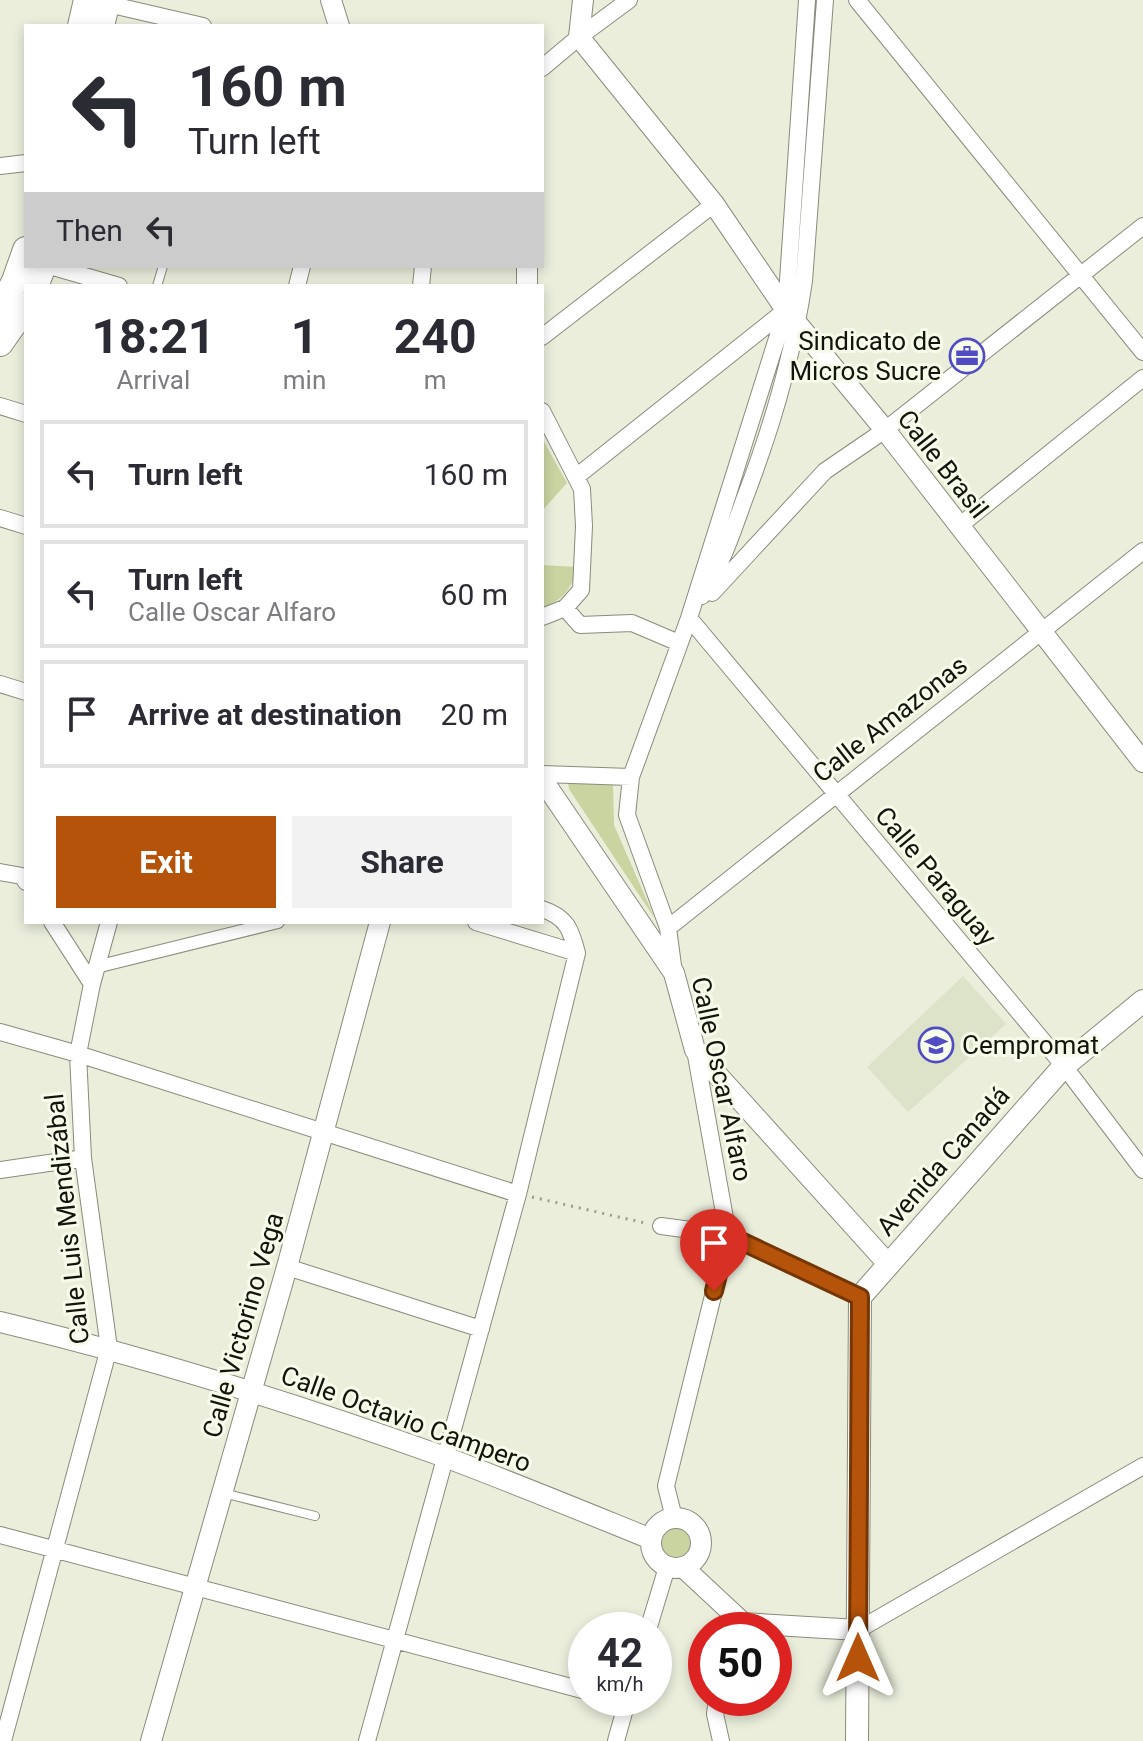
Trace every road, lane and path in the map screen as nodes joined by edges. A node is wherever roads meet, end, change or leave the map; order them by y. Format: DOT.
graph roads {
  1 [pos="331,0"];
  2 [pos="583,0"];
  3 [pos="629,0"];
  4 [pos="807,0"];
  5 [pos="825,0"];
  6 [pos="857,0"];
  7 [pos="95,9"];
  8 [pos="190,24"];
  9 [pos="338,24"];
  10 [pos="579,37"];
  11 [pos="544,66"];
  12 [pos="24,163"];
  13 [pos="0,166"];
  14 [pos="714,204"];
  15 [pos="1143,226"];
  16 [pos="26,268"];
  17 [pos="57,268"];
  18 [pos="1081,275"];
  19 [pos="112,284"];
  20 [pos="7,311"];
  21 [pos="792,317"];
  22 [pos="544,335"];
  23 [pos="0,343"];
  24 [pos="1143,352"];
  25 [pos="1143,378"];
  26 [pos="0,406"];
  27 [pos="24,413"];
  28 [pos="544,415"];
  29 [pos="885,430"];
  30 [pos="576,477"];
  31 [pos="0,518"];
  32 [pos="24,525"];
  33 [pos="958,527"];
  34 [pos="1143,551"];
  35 [pos="565,608"];
  36 [pos="544,616"];
  37 [pos="689,618"];
  38 [pos="1042,631"];
  39 [pos="679,643"];
  40 [pos="0,684"];
  41 [pos="24,691"];
  42 [pos="1143,762"];
  43 [pos="544,776"];
  44 [pos="631,777"];
  45 [pos="544,779"];
  46 [pos="835,793"];
  47 [pos="0,872"];
  48 [pos="24,877"];
  49 [pos="544,910"];
  50 [pos="54,924"];
  51 [pos="108,924"];
  52 [pos="271,924"];
  53 [pos="379,924"];
  54 [pos="483,924"];
  55 [pos="668,928"];
  56 [pos="577,953"];
  57 [pos="674,973"];
  58 [pos="94,976"];
  59 [pos="1143,1001"];
  60 [pos="0,1032"];
  61 [pos="695,1050"];
  62 [pos="78,1054"];
  63 [pos="1064,1066"];
  64 [pos="324,1133"];
  65 [pos="83,1158"];
  66 [pos="0,1170"];
  67 [pos="1143,1170"];
  68 [pos="518,1194"];
  69 [pos="661,1226"];
  70 [pos="728,1235"];
  71 [pos="889,1265"];
  72 [pos="287,1267"];
  73 [pos="860,1297"];
  74 [pos="0,1322"];
  75 [pos="481,1329"];
  76 [pos="109,1348"];
  77 [pos="251,1391"];
  78 [pos="444,1457"];
  79 [pos="1143,1466"];
  80 [pos="222,1492"];
  81 [pos="315,1516"];
  82 [pos="674,1518"];
  83 [pos="0,1535"];
  84 [pos="651,1539"];
  85 [pos="56,1551"];
  86 [pos="676,1567"];
  87 [pos="195,1589"];
  88 [pos="656,1612"];
  89 [pos="726,1612"];
  90 [pos="792,1628"];
  91 [pos="858,1630"];
  92 [pos="394,1639"];
  93 [pos="568,1686"];
  94 [pos="620,1716"];
  95 [pos="715,1716"];
  96 [pos="3,1741"];
  97 [pos="151,1741"];
  98 [pos="367,1741"];
  99 [pos="616,1741"];
  100 [pos="721,1741"];
  101 [pos="857,1741"];
  1 -- 9 [label="street"];
  2 -- 10 [label="street"];
  3 -- 10 [label="street"];
  4 -- 21 [label="street"];
  5 -- 21 [label="street"];
  6 -- 18 [label="street"];
  7 -- 8 [label="street"];
  10 -- 11 [label="street"];
  10 -- 14 [label="street, Calle Brasil"];
  12 -- 13 [label="street"];
  14 -- 21 [label="street, Calle Brasil"];
  14 -- 22 [label="street"];
  15 -- 18 [label="street"];
  16 -- 20 [label="main road"];
  17 -- 19 [label="street"];
  18 -- 24 [label="street"];
  18 -- 29 [label="street"];
  20 -- 23 [label="main road"];
  21 -- 29 [label="street, Calle Brasil"];
  21 -- 30 [label="street"];
  21 -- 37 [label="street"];
  25 -- 33 [label="street"];
  26 -- 27 [label="street"];
  28 -- 30 [label="street"];
  29 -- 33 [label="street, Calle Brasil"];
  29 -- 37 [label="street"];
  30 -- 35 [label="street"];
  31 -- 32 [label="street"];
  33 -- 38 [label="street, Calle Brasil"];
  34 -- 38 [label="street, Calle Amazonas"];
  35 -- 36 [label="street"];
  35 -- 39 [label="street"];
  37 -- 39 [label="street"];
  37 -- 46 [label="street, Calle Paraguay"];
  38 -- 42 [label="street, Calle Brasil"];
  38 -- 46 [label="street, Calle Amazonas"];
  39 -- 44 [label="street"];
  40 -- 41 [label="street"];
  43 -- 44 [label="street"];
  44 -- 55 [label="street"];
  45 -- 57 [label="street, Calle Oscar Alfaro"];
  46 -- 55 [label="street, Calle Amazonas"];
  46 -- 63 [label="street, Calle Paraguay"];
  47 -- 48 [label="street"];
  49 -- 56 [label="street"];
  50 -- 58 [label="street"];
  51 -- 58 [label="street, Calle Luis Mendizábal"];
  52 -- 58 [label="street"];
  53 -- 64 [label="street, Calle Victorino Vega"];
  54 -- 56 [label="street"];
  55 -- 57 [label="street"];
  56 -- 68 [label="street"];
  57 -- 61 [label="street, Calle Oscar Alfaro"];
  58 -- 62 [label="street, Calle Luis Mendizábal"];
  59 -- 63 [label="main road, Avenida Canadá"];
  60 -- 62 [label="street"];
  61 -- 70 [label="street, Calle Oscar Alfaro"];
  61 -- 71 [label="street"];
  62 -- 64 [label="street"];
  62 -- 65 [label="street, Calle Luis Mendizábal"];
  63 -- 67 [label="street, Calle Paraguay"];
  63 -- 71 [label="main road, Avenida Canadá"];
  64 -- 68 [label="street"];
  64 -- 72 [label="street, Calle Victorino Vega"];
  65 -- 66 [label="street"];
  65 -- 76 [label="street, Calle Luis Mendizábal"];
  68 -- 69 [label="path"];
  68 -- 75 [label="street"];
  69 -- 70 [label="street"];
  70 -- 73 [label="street"];
  70 -- 82 [label="street, Calle Oscar Alfaro"];
  71 -- 73 [label="main road, Avenida Canadá"];
  72 -- 75 [label="street"];
  72 -- 77 [label="street, Calle Victorino Vega"];
  73 -- 91 [label="main road"];
  74 -- 76 [label="street, Calle Octavio Campero"];
  75 -- 78 [label="street"];
  76 -- 77 [label="street, Calle Octavio Campero"];
  76 -- 85 [label="street, Calle Luis Mendizábal"];
  77 -- 78 [label="street, Calle Octavio Campero"];
  77 -- 80 [label="street, Calle Victorino Vega"];
  78 -- 84 [label="street, Calle Octavio Campero"];
  78 -- 92 [label="street"];
  79 -- 91 [label="street"];
  80 -- 81 [label="lane"];
  80 -- 87 [label="street, Calle Victorino Vega"];
  82 -- 84 [label="street"];
  82 -- 86 [label="street"];
  83 -- 85 [label="street"];
  84 -- 86 [label="street"];
  85 -- 87 [label="street"];
  85 -- 96 [label="street, Calle Luis Mendizábal"];
  86 -- 88 [label="street"];
  86 -- 89 [label="street"];
  87 -- 92 [label="street"];
  87 -- 97 [label="street, Calle Victorino Vega"];
  90 -- 91 [label="street"];
  91 -- 101 [label="main road"];
  92 -- 93 [label="street"];
  92 -- 98 [label="street"];
  94 -- 99 [label="street"];
  95 -- 100 [label="street"];
}
